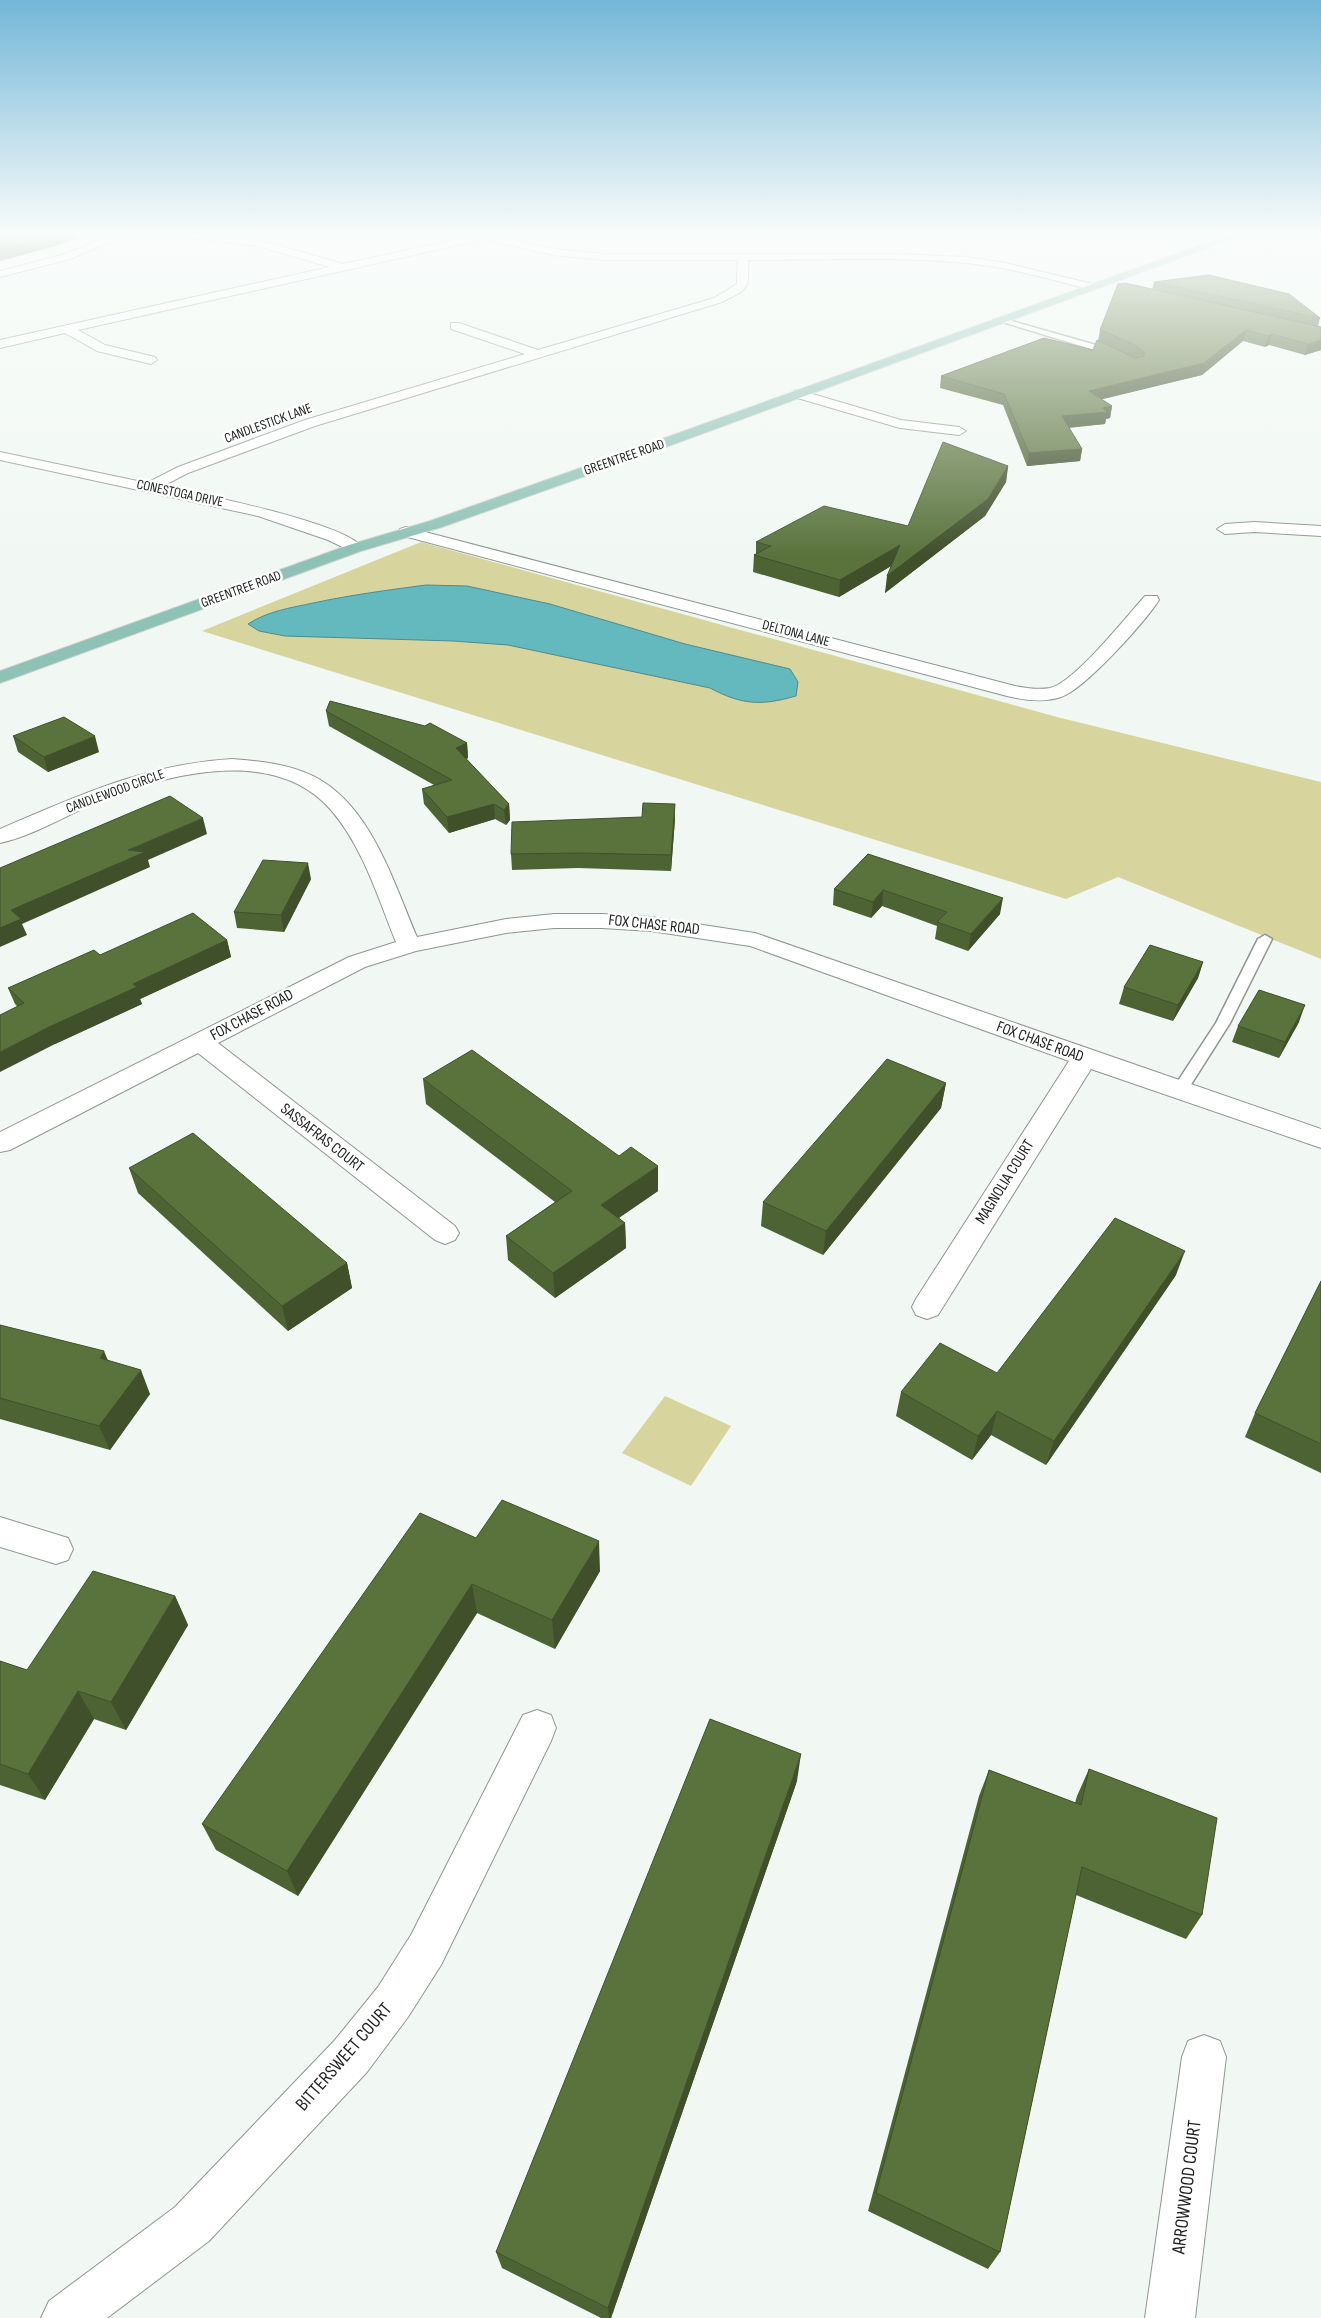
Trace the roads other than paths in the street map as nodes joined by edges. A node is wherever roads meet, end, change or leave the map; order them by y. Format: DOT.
graph roads {
  1 [pos="17,340"];
  2 [pos="87,340"];
  3 [pos="496,340"];
  4 [pos="586,340"];
  5 [pos="946,340"];
  6 [pos="1071,340"];
  7 [pos="0,344"];
  8 [pos="539,355"];
  9 [pos="1125,358"];
  10 [pos="151,360"];
  11 [pos="799,394"];
  12 [pos="959,431"];
  13 [pos="0,456"];
  14 [pos="151,487"];
  15 [pos="1225,529"];
  16 [pos="1321,531"];
  17 [pos="406,532"];
  18 [pos="355,548"];
  19 [pos="1151,600"];
  20 [pos="0,677"];
  21 [pos="0,837"];
  22 [pos="1265,938"];
  23 [pos="408,944"];
  24 [pos="200,1042"];
  25 [pos="1085,1058"];
  26 [pos="1180,1090"];
  27 [pos="1321,1139"];
  28 [pos="0,1143"];
  29 [pos="445,1234"];
  30 [pos="928,1307"];
  31 [pos="0,1532"];
  32 [pos="56,1549"];
  33 [pos="537,1728"];
  34 [pos="1204,2057"];
  35 [pos="66,2318"];
  36 [pos="1170,2318"];
  1 -- 7 [label="street"];
  2 -- 10 [label="street"];
  3 -- 8 [label="street"];
  4 -- 8 [label="street, CANDLESTICK LANE"];
  5 -- 11 [label="main road, GREENTREE ROAD"];
  6 -- 9 [label="lane"];
  8 -- 14 [label="street, CANDLESTICK LANE"];
  11 -- 12 [label="street"];
  11 -- 17 [label="main road, GREENTREE ROAD"];
  13 -- 14 [label="street, CONESTOGA DRIVE"];
  14 -- 18 [label="street, CONESTOGA DRIVE"];
  15 -- 16 [label="street"];
  17 -- 18 [label="main road, GREENTREE ROAD"];
  17 -- 19 [label="street, DELTONA LANE"];
  18 -- 20 [label="main road, GREENTREE ROAD"];
  21 -- 23 [label="street, CANDLEWOOD CIRCLE"];
  22 -- 26 [label="lane"];
  23 -- 24 [label="street, FOX CHASE ROAD"];
  23 -- 25 [label="street, FOX CHASE ROAD"];
  24 -- 28 [label="street, FOX CHASE ROAD"];
  24 -- 29 [label="street, SASSAFRAS COURT"];
  25 -- 26 [label="street, FOX CHASE ROAD"];
  25 -- 30 [label="street, MAGNOLIA COURT"];
  26 -- 27 [label="street, FOX CHASE ROAD"];
  31 -- 32 [label="street"];
  33 -- 35 [label="street, BITTERSWEET COURT"];
  34 -- 36 [label="street, ARROWWOOD COURT"];
}
